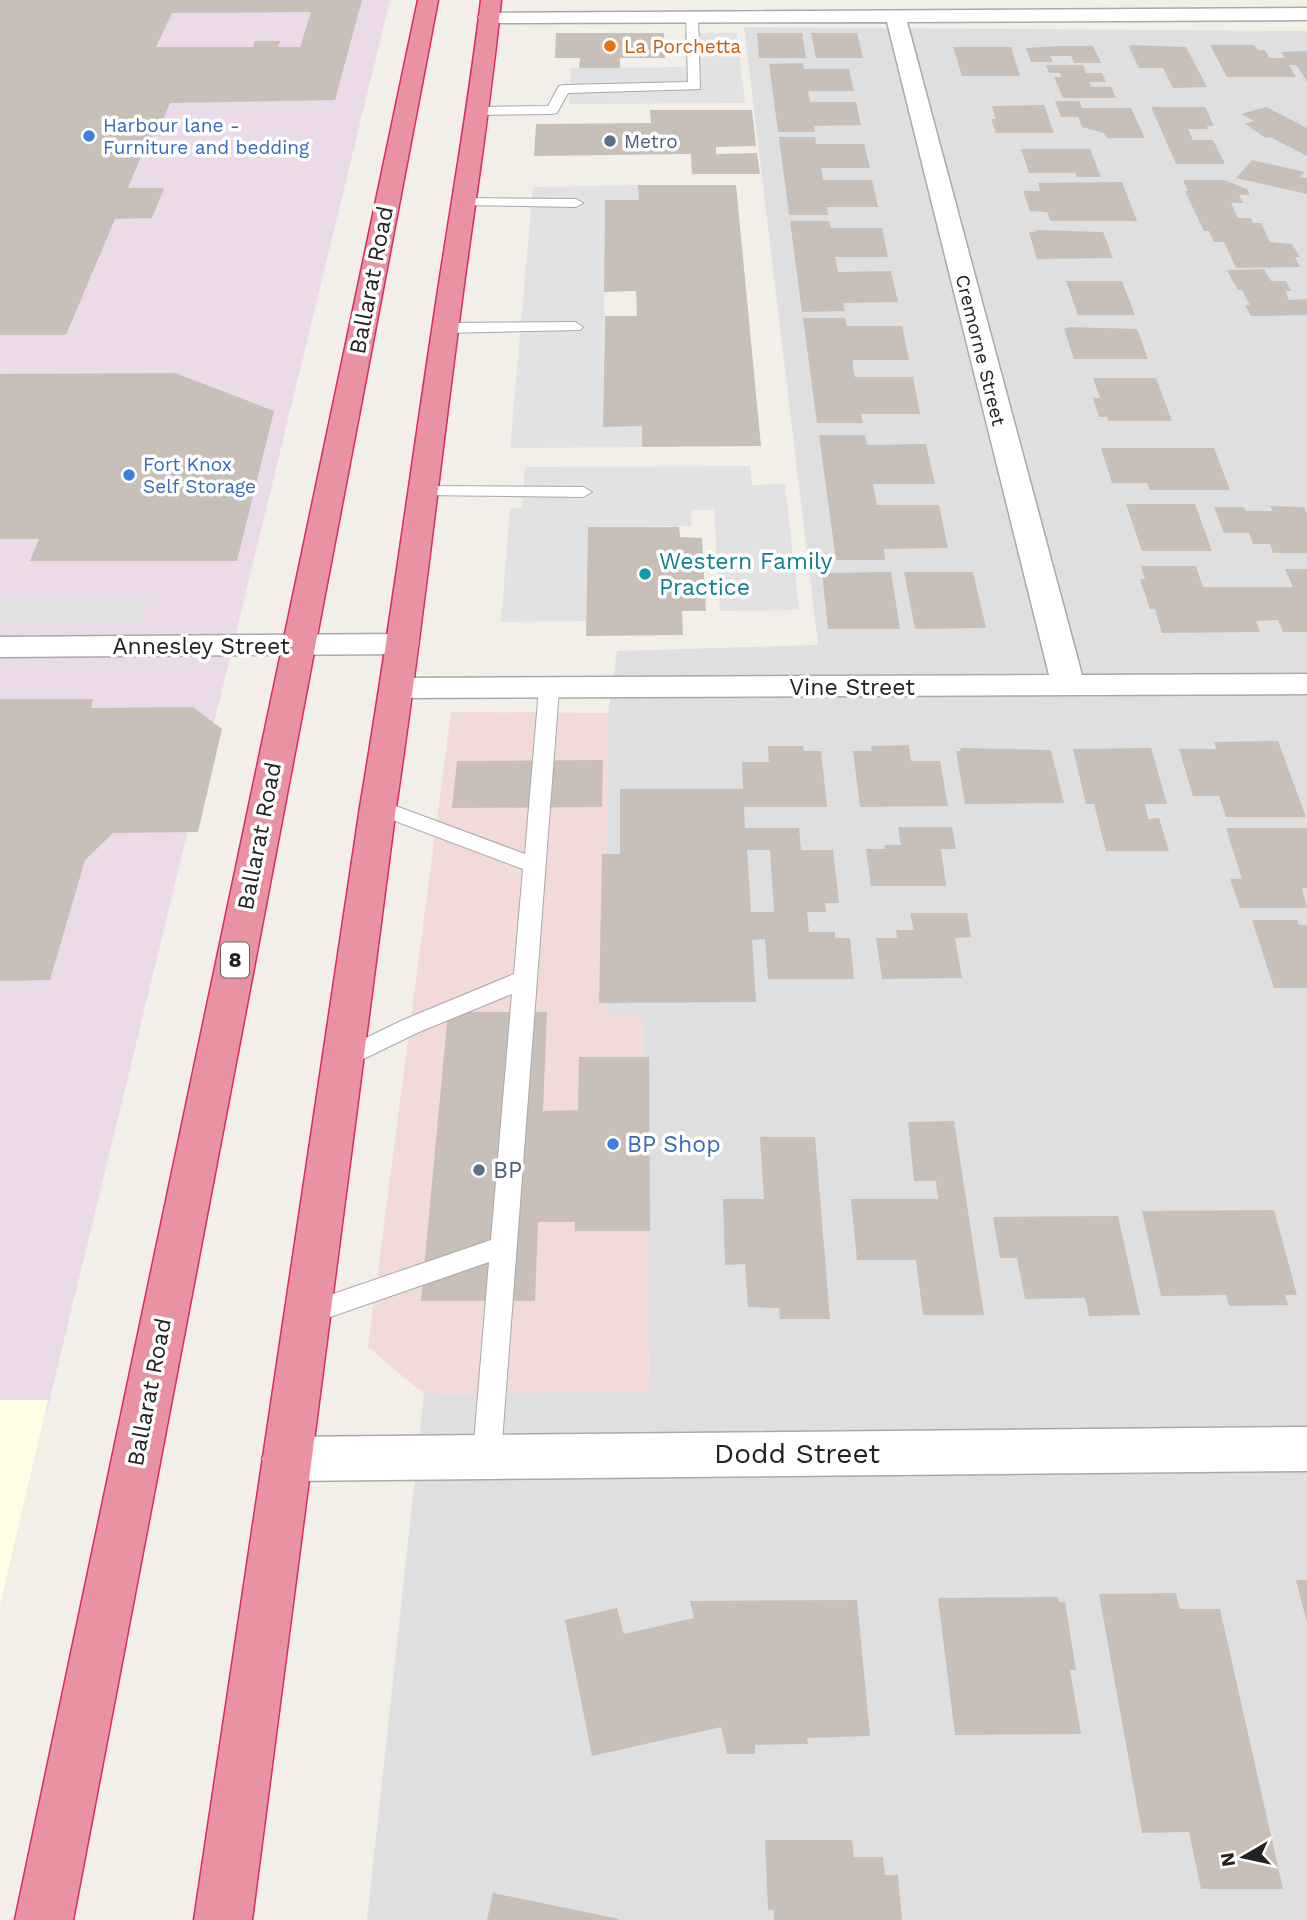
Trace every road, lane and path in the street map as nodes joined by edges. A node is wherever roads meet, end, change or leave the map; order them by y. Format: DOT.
graph roads {
  1 [pos="428,0"];
  2 [pos="489,8"];
  3 [pos="1307,14"];
  4 [pos="895,15"];
  5 [pos="692,16"];
  6 [pos="479,111"];
  7 [pos="464,202"];
  8 [pos="576,203"];
  9 [pos="575,327"];
  10 [pos="445,328"];
  11 [pos="423,491"];
  12 [pos="583,492"];
  13 [pos="402,644"];
  14 [pos="297,645"];
  15 [pos="0,647"];
  16 [pos="1307,684"];
  17 [pos="1068,685"];
  18 [pos="397,688"];
  19 [pos="549,689"];
  20 [pos="378,807"];
  21 [pos="536,866"];
  22 [pos="525,979"];
  23 [pos="343,1059"];
  24 [pos="503,1247"];
  25 [pos="307,1314"];
  26 [pos="1307,1450"];
  27 [pos="487,1455"];
  28 [pos="286,1460"];
  29 [pos="44,1920"];
  30 [pos="223,1920"];
  1 -- 14 [label="highway, Ballarat Road / 8"];
  2 -- 5 [label="street"];
  2 -- 6 [label="highway"];
  3 -- 4 [label="street"];
  4 -- 5 [label="street"];
  4 -- 17 [label="street, Cremorne Street"];
  5 -- 6 [label="lane"];
  6 -- 7 [label="highway"];
  7 -- 8 [label="lane"];
  7 -- 10 [label="highway"];
  9 -- 10 [label="lane"];
  10 -- 11 [label="highway"];
  11 -- 12 [label="lane"];
  11 -- 13 [label="highway"];
  13 -- 14 [label="street, Annesley Street"];
  13 -- 18 [label="highway"];
  14 -- 15 [label="street, Annesley Street"];
  14 -- 29 [label="highway, Ballarat Road / 8"];
  16 -- 17 [label="street, Vine Street"];
  17 -- 19 [label="street, Vine Street"];
  18 -- 19 [label="street, Vine Street"];
  18 -- 20 [label="highway"];
  19 -- 21 [label="lane"];
  20 -- 21 [label="lane"];
  20 -- 23 [label="highway"];
  21 -- 22 [label="lane"];
  22 -- 23 [label="lane"];
  22 -- 24 [label="lane"];
  23 -- 25 [label="highway"];
  24 -- 25 [label="lane"];
  24 -- 27 [label="lane"];
  25 -- 28 [label="highway"];
  26 -- 27 [label="street, Dodd Street"];
  27 -- 28 [label="street, Dodd Street"];
  28 -- 30 [label="highway"];
}
